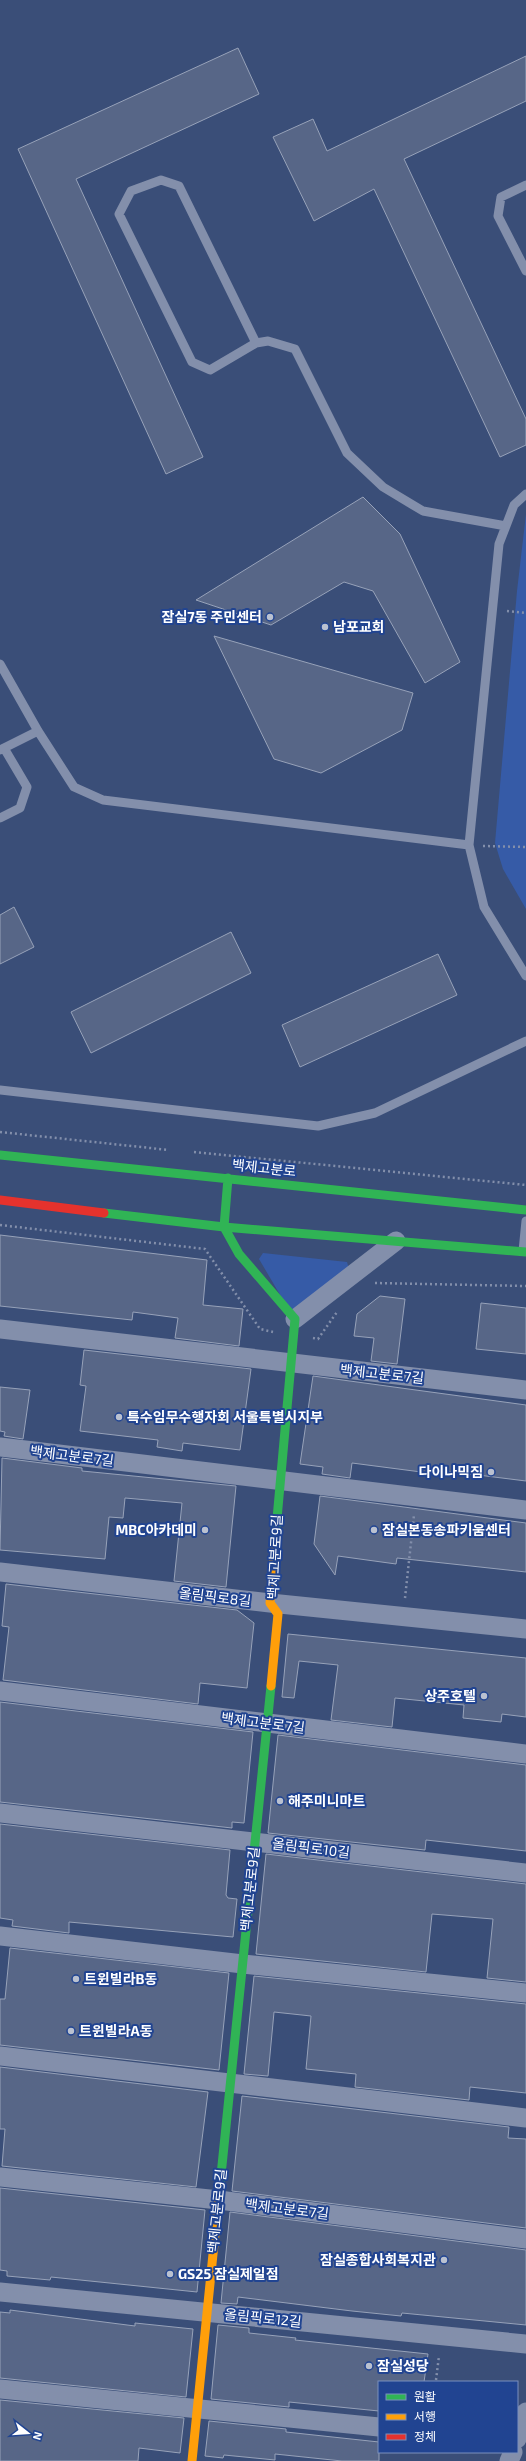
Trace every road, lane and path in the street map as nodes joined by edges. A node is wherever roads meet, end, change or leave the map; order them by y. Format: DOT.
graph roads {
  1 [pos="526,185"];
  2 [pos="526,271"];
  3 [pos="256,343"];
  4 [pos="526,494"];
  5 [pos="506,526"];
  6 [pos="492,609"];
  7 [pos="526,613"];
  8 [pos="0,664"];
  9 [pos="38,731"];
  10 [pos="2,749"];
  11 [pos="0,818"];
  12 [pos="469,845"];
  13 [pos="526,847"];
  14 [pos="526,976"];
  15 [pos="526,1041"];
  16 [pos="0,1090"];
  17 [pos="0,1132"];
  18 [pos="174,1150"];
  19 [pos="190,1152"];
  20 [pos="0,1155"];
  21 [pos="228,1178"];
  22 [pos="526,1185"];
  23 [pos="0,1200"];
  24 [pos="526,1210"];
  25 [pos="526,1221"];
  26 [pos="224,1227"];
  27 [pos="396,1241"];
  28 [pos="524,1252"];
  29 [pos="295,1319"];
  30 [pos="0,1329"];
  31 [pos="291,1364"];
  32 [pos="526,1390"];
  33 [pos="0,1447"];
  34 [pos="280,1481"];
  35 [pos="416,1497"];
  36 [pos="526,1510"];
  37 [pos="0,1572"];
  38 [pos="270,1603"];
  39 [pos="403,1616"];
  40 [pos="526,1629"];
  41 [pos="0,1691"];
  42 [pos="267,1723"];
  43 [pos="526,1754"];
  44 [pos="0,1813"];
  45 [pos="255,1842"];
  46 [pos="526,1873"];
  47 [pos="0,1936"];
  48 [pos="243,1964"];
  49 [pos="526,1993"];
  50 [pos="0,2056"];
  51 [pos="230,2083"];
  52 [pos="526,2118"];
  53 [pos="0,2177"];
  54 [pos="219,2200"];
  55 [pos="526,2239"];
  56 [pos="0,2292"];
  57 [pos="207,2313"];
  58 [pos="526,2344"];
  59 [pos="439,2356"];
  60 [pos="436,2380"];
  61 [pos="0,2389"];
  62 [pos="197,2409"];
  63 [pos="526,2412"];
  64 [pos="378,2427"];
  65 [pos="518,2436"];
  66 [pos="192,2461"];
  1 -- 2 [label="lane"];
  3 -- 3 [label="lane"];
  3 -- 5 [label="lane"];
  4 -- 5 [label="lane"];
  5 -- 6 [label="lane"];
  6 -- 7 [label="path"];
  6 -- 12 [label="lane"];
  8 -- 9 [label="lane"];
  9 -- 10 [label="lane"];
  9 -- 12 [label="lane"];
  10 -- 11 [label="lane"];
  12 -- 13 [label="path"];
  12 -- 14 [label="lane"];
  15 -- 16 [label="lane"];
  17 -- 18 [label="path"];
  19 -- 22 [label="path"];
  20 -- 21 [label="street, 백제고분로"];
  21 -- 24 [label="street, 백제고분로"];
  21 -- 26 [label="street"];
  23 -- 26 [label="street"];
  25 -- 28 [label="lane"];
  26 -- 27 [label="street"];
  26 -- 29 [label="street"];
  27 -- 28 [label="street"];
  27 -- 29 [label="street"];
  29 -- 31 [label="street, 백제고분로9길"];
  30 -- 31 [label="street, 백제고분로7길"];
  31 -- 32 [label="street, 백제고분로7길"];
  31 -- 34 [label="street, 백제고분로9길"];
  33 -- 34 [label="street, 백제고분로7길"];
  34 -- 35 [label="street, 백제고분로7길"];
  34 -- 38 [label="street, 백제고분로9길"];
  35 -- 36 [label="street, 백제고분로7길"];
  35 -- 39 [label="path"];
  37 -- 38 [label="street, 올림픽로8길"];
  38 -- 39 [label="street, 올림픽로8길"];
  38 -- 42 [label="street, 백제고분로9길"];
  39 -- 40 [label="street, 올림픽로8길"];
  41 -- 42 [label="street, 백제고분로7길"];
  42 -- 43 [label="street, 백제고분로7길"];
  42 -- 45 [label="street, 백제고분로9길"];
  44 -- 45 [label="street, 올림픽로10길"];
  45 -- 46 [label="street, 올림픽로10길"];
  45 -- 48 [label="street, 백제고분로9길"];
  47 -- 48 [label="street"];
  48 -- 49 [label="street"];
  48 -- 51 [label="street, 백제고분로9길"];
  50 -- 51 [label="street"];
  51 -- 52 [label="street"];
  51 -- 54 [label="street, 백제고분로9길"];
  53 -- 54 [label="street, 백제고분로7길"];
  54 -- 55 [label="street, 백제고분로7길"];
  54 -- 57 [label="street, 백제고분로9길"];
  56 -- 57 [label="street, 올림픽로12길"];
  57 -- 58 [label="street, 올림픽로12길"];
  57 -- 62 [label="street, 백제고분로9길"];
  59 -- 60 [label="path"];
  61 -- 62 [label="street"];
  62 -- 64 [label="street"];
  62 -- 66 [label="street, 백제고분로9길"];
  63 -- 65 [label="street"];
}
